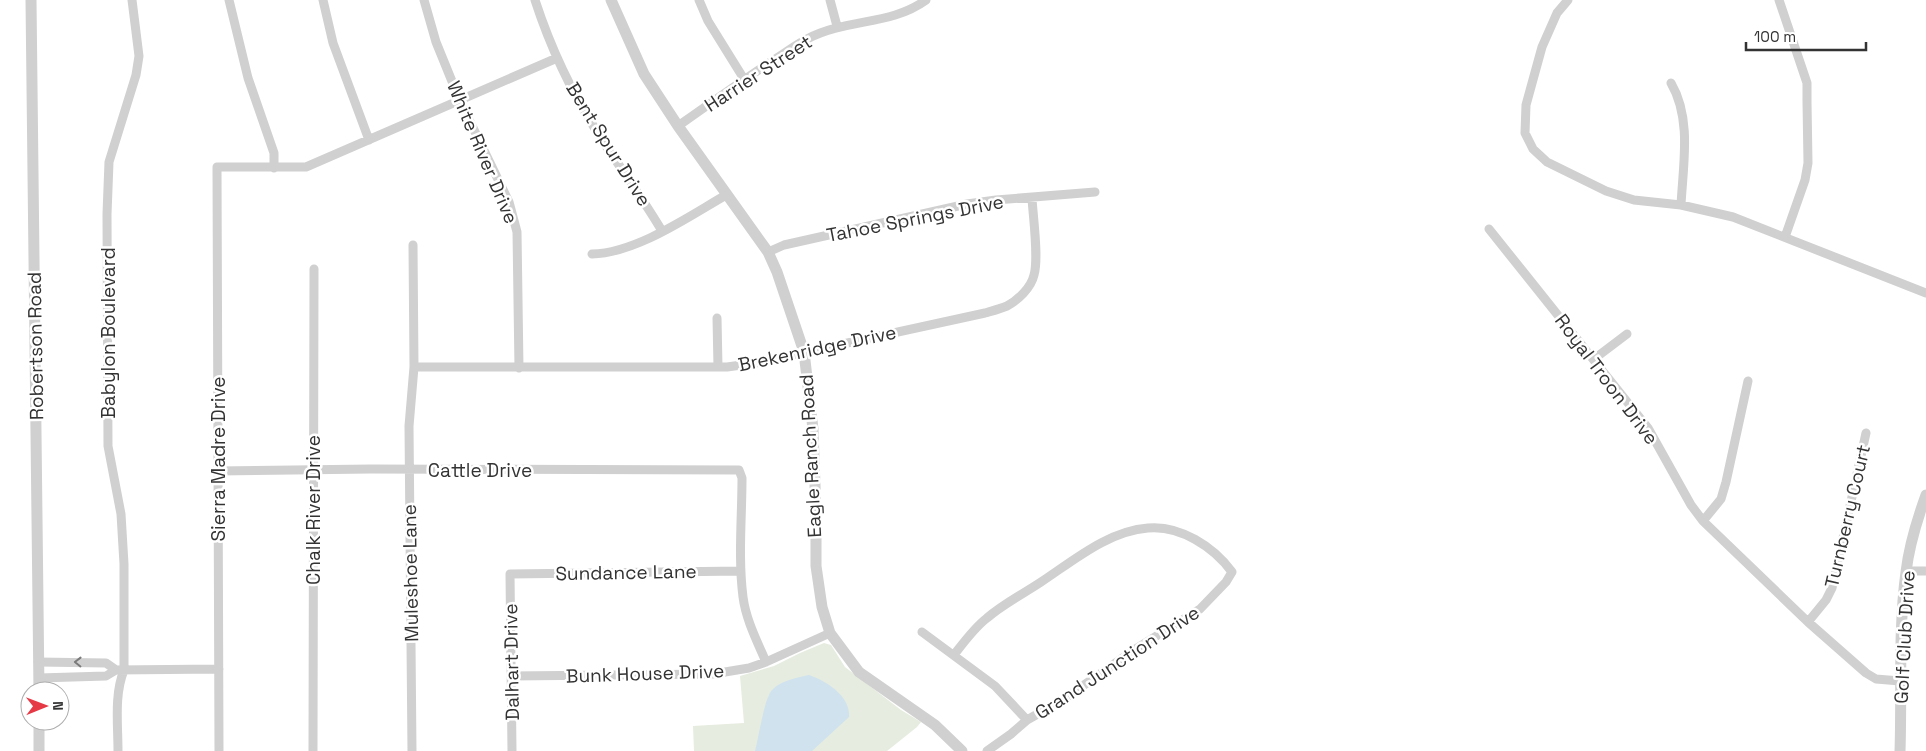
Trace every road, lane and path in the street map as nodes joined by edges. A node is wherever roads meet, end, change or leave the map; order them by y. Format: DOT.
graph roads {
  1 [pos="31,0"];
  2 [pos="132,0"];
  3 [pos="229,0"];
  4 [pos="323,0"];
  5 [pos="424,0"];
  6 [pos="535,0"];
  7 [pos="611,0"];
  8 [pos="699,0"];
  9 [pos="830,0"];
  10 [pos="926,0"];
  11 [pos="1568,0"];
  12 [pos="1779,0"];
  13 [pos="837,26"];
  14 [pos="557,58"];
  15 [pos="744,79"];
  16 [pos="1671,83"];
  17 [pos="460,101"];
  18 [pos="678,126"];
  19 [pos="369,140"];
  20 [pos="274,168"];
  21 [pos="1095,192"];
  22 [pos="726,195"];
  23 [pos="1032,198"];
  24 [pos="1681,205"];
  25 [pos="1489,229"];
  26 [pos="662,231"];
  27 [pos="1785,238"];
  28 [pos="413,245"];
  29 [pos="768,252"];
  30 [pos="592,254"];
  31 [pos="314,269"];
  32 [pos="1926,293"];
  33 [pos="717,318"];
  34 [pos="1627,334"];
  35 [pos="804,352"];
  36 [pos="1594,359"];
  37 [pos="718,367"];
  38 [pos="414,368"];
  39 [pos="519,368"];
  40 [pos="1748,381"];
  41 [pos="1866,433"];
  42 [pos="313,470"];
  43 [pos="409,470"];
  44 [pos="218,471"];
  45 [pos="1926,495"];
  46 [pos="1703,521"];
  47 [pos="741,571"];
  48 [pos="1906,571"];
  49 [pos="1926,571"];
  50 [pos="510,574"];
  51 [pos="1808,622"];
  52 [pos="922,632"];
  53 [pos="830,633"];
  54 [pos="954,655"];
  55 [pos="38,662"];
  56 [pos="766,662"];
  57 [pos="218,669"];
  58 [pos="120,670"];
  59 [pos="511,676"];
  60 [pos="39,678"];
  61 [pos="1900,681"];
  62 [pos="1027,720"];
  63 [pos="39,731"];
  64 [pos="39,751"];
  65 [pos="118,751"];
  66 [pos="219,751"];
  67 [pos="313,751"];
  68 [pos="412,751"];
  69 [pos="512,751"];
  70 [pos="962,751"];
  71 [pos="987,751"];
  72 [pos="1900,751"];
  1 -- 55 [label="street, Robertson Road"];
  2 -- 58 [label="street, Babylon Boulevard"];
  3 -- 20 [label="street"];
  4 -- 19 [label="street"];
  5 -- 17 [label="street, White River Drive"];
  6 -- 14 [label="street, Bent Spur Drive"];
  7 -- 18 [label="street, Eagle Ranch Road"];
  8 -- 15 [label="street"];
  9 -- 13 [label="street"];
  10 -- 13 [label="street, Harrier Street"];
  11 -- 24 [label="street"];
  12 -- 27 [label="street"];
  13 -- 15 [label="street, Harrier Street"];
  14 -- 17 [label="street"];
  14 -- 26 [label="street, Bent Spur Drive"];
  15 -- 18 [label="street, Harrier Street"];
  16 -- 24 [label="street"];
  17 -- 19 [label="street"];
  17 -- 39 [label="street, White River Drive"];
  18 -- 22 [label="street, Eagle Ranch Road"];
  19 -- 20 [label="street"];
  20 -- 44 [label="street, Sierra Madre Drive"];
  21 -- 23 [label="street, Tahoe Springs Drive"];
  22 -- 26 [label="street"];
  22 -- 29 [label="street, Eagle Ranch Road"];
  23 -- 29 [label="street, Tahoe Springs Drive"];
  23 -- 35 [label="street, Brekenridge Drive"];
  24 -- 27 [label="street"];
  25 -- 36 [label="street, Royal Troon Drive"];
  26 -- 30 [label="street"];
  27 -- 32 [label="street"];
  28 -- 38 [label="street, Muleshoe Lane"];
  29 -- 35 [label="street, Eagle Ranch Road"];
  31 -- 42 [label="street, Chalk River Drive"];
  33 -- 37 [label="street"];
  34 -- 36 [label="street"];
  35 -- 37 [label="street, Brekenridge Drive"];
  35 -- 53 [label="street, Eagle Ranch Road"];
  36 -- 46 [label="street, Royal Troon Drive"];
  37 -- 39 [label="street, Brekenridge Drive"];
  38 -- 39 [label="street, Brekenridge Drive"];
  38 -- 43 [label="street, Muleshoe Lane"];
  40 -- 46 [label="street"];
  41 -- 51 [label="street, Turnberry Court"];
  42 -- 43 [label="street, Cattle Drive"];
  42 -- 44 [label="street, Cattle Drive"];
  42 -- 67 [label="street, Chalk River Drive"];
  43 -- 47 [label="street, Cattle Drive"];
  43 -- 68 [label="street, Muleshoe Lane"];
  44 -- 57 [label="street, Sierra Madre Drive"];
  45 -- 48 [label="street, Golf Club Drive"];
  46 -- 51 [label="street, Royal Troon Drive"];
  47 -- 50 [label="street, Sundance Lane"];
  47 -- 56 [label="street"];
  48 -- 49 [label="street"];
  48 -- 61 [label="street, Golf Club Drive"];
  50 -- 59 [label="street, Dalhart Drive"];
  51 -- 61 [label="street, Royal Troon Drive"];
  52 -- 54 [label="street"];
  53 -- 56 [label="street, Bunk House Drive"];
  53 -- 70 [label="street, Eagle Ranch Road"];
  54 -- 62 [label="street"];
  54 -- 62 [label="street, Grand Junction Drive"];
  58 -- 55 [label="street, one-way"];
  55 -- 60 [label="street, Robertson Road"];
  56 -- 59 [label="street, Bunk House Drive"];
  57 -- 58 [label="street"];
  57 -- 66 [label="street, Sierra Madre Drive"];
  58 -- 60 [label="street"];
  58 -- 65 [label="street, Babylon Boulevard"];
  59 -- 69 [label="street, Dalhart Drive"];
  61 -- 72 [label="street, Golf Club Drive"];
  62 -- 71 [label="street, Grand Junction Drive"];
  63 -- 64 [label="street"];
}
